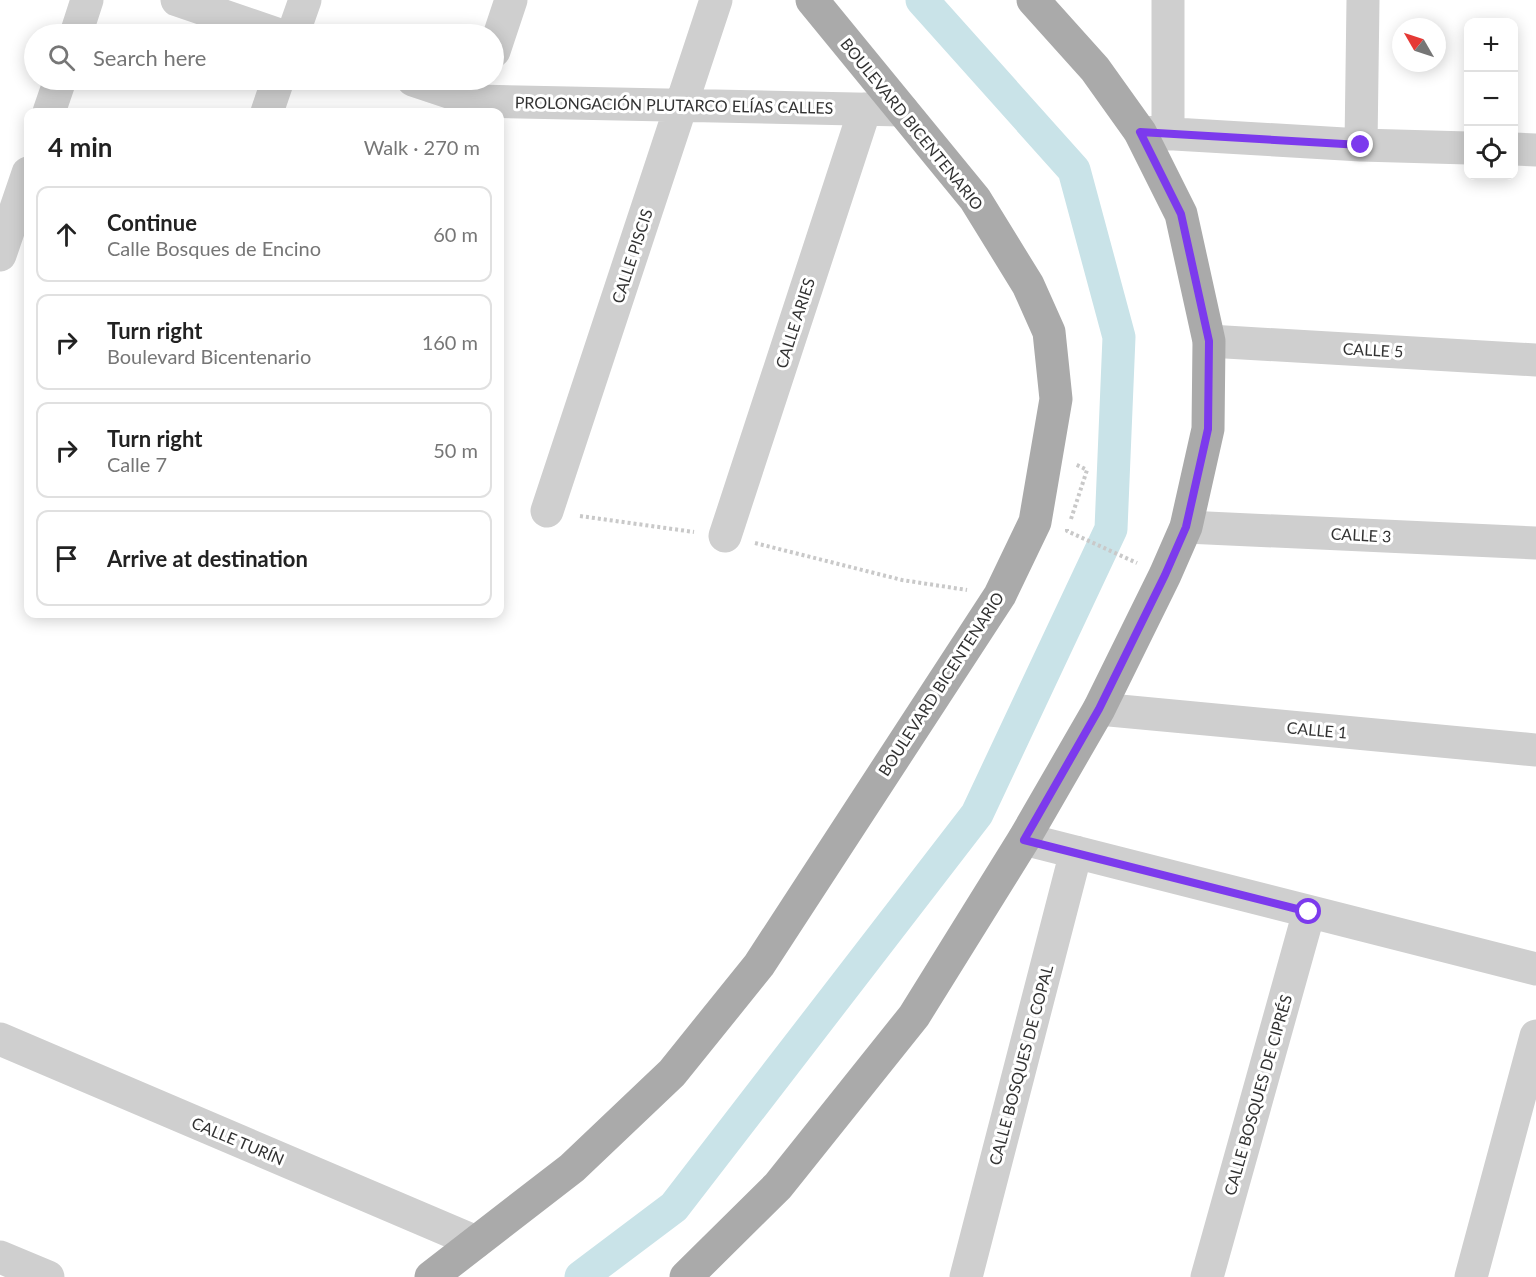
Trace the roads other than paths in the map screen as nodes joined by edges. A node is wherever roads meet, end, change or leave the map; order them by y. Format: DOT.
graph roads {
  1 [pos="87,0"];
  2 [pos="177,0"];
  3 [pos="305,0"];
  4 [pos="511,0"];
  5 [pos="716,0"];
  6 [pos="812,0"];
  7 [pos="1033,0"];
  8 [pos="1168,0"];
  9 [pos="1363,0"];
  10 [pos="79,24"];
  11 [pos="248,24"];
  12 [pos="297,24"];
  13 [pos="503,24"];
  14 [pos="57,90"];
  15 [pos="275,90"];
  16 [pos="448,90"];
  17 [pos="477,98"];
  18 [pos="682,105"];
  19 [pos="50,108"];
  20 [pos="268,108"];
  21 [pos="866,109"];
  22 [pos="902,110"];
  23 [pos="1154,133"];
  24 [pos="1361,145"];
  25 [pos="1464,148"];
  26 [pos="1518,149"];
  27 [pos="1536,150"];
  28 [pos="0,173"];
  29 [pos="24,173"];
  30 [pos="24,185"];
  31 [pos="0,255"];
  32 [pos="1209,341"];
  33 [pos="1536,360"];
  34 [pos="547,511"];
  35 [pos="1186,527"];
  36 [pos="725,536"];
  37 [pos="1536,543"];
  38 [pos="1099,709"];
  39 [pos="1536,750"];
  40 [pos="1024,840"];
  41 [pos="1076,852"];
  42 [pos="1309,912"];
  43 [pos="1536,969"];
  44 [pos="1536,1036"];
  45 [pos="0,1039"];
  46 [pos="476,1242"];
  47 [pos="0,1257"];
  48 [pos="48,1277"];
  49 [pos="431,1277"];
  50 [pos="686,1277"];
  51 [pos="966,1277"];
  52 [pos="1207,1277"];
  53 [pos="1471,1277"];
  1 -- 10 [label="street"];
  2 -- 11 [label="street"];
  3 -- 12 [label="street"];
  4 -- 13 [label="street"];
  5 -- 18 [label="street, CALLE PISCIS"];
  6 -- 22 [label="main road, BOULEVARD BICENTENARIO"];
  7 -- 23 [label="main road"];
  8 -- 23 [label="street"];
  9 -- 24 [label="street"];
  14 -- 19 [label="street"];
  15 -- 20 [label="street"];
  16 -- 17 [label="street, PROLONGACIÓN PLUTARCO ELÍAS CALLES"];
  17 -- 18 [label="street, PROLONGACIÓN PLUTARCO ELÍAS CALLES"];
  18 -- 21 [label="street, PROLONGACIÓN PLUTARCO ELÍAS CALLES"];
  18 -- 34 [label="street, CALLE PISCIS"];
  21 -- 22 [label="street, PROLONGACIÓN PLUTARCO ELÍAS CALLES"];
  21 -- 36 [label="street, CALLE ARIES"];
  22 -- 46 [label="main road, BOULEVARD BICENTENARIO"];
  23 -- 24 [label="street"];
  23 -- 32 [label="main road"];
  24 -- 25 [label="street"];
  26 -- 27 [label="street"];
  28 -- 29 [label="street"];
  30 -- 31 [label="street"];
  32 -- 33 [label="street, CALLE 5"];
  32 -- 35 [label="main road"];
  35 -- 37 [label="street, CALLE 3"];
  35 -- 38 [label="main road"];
  38 -- 39 [label="street, CALLE 1"];
  38 -- 40 [label="main road"];
  40 -- 41 [label="street"];
  40 -- 50 [label="main road"];
  41 -- 42 [label="street"];
  41 -- 51 [label="street, CALLE BOSQUES DE COPAL"];
  42 -- 43 [label="street"];
  42 -- 52 [label="street, CALLE BOSQUES DE CIPRÉS"];
  44 -- 53 [label="street"];
  45 -- 46 [label="street, CALLE TURÍN"];
  46 -- 49 [label="main road, BOULEVARD BICENTENARIO"];
  47 -- 48 [label="street"];
}
